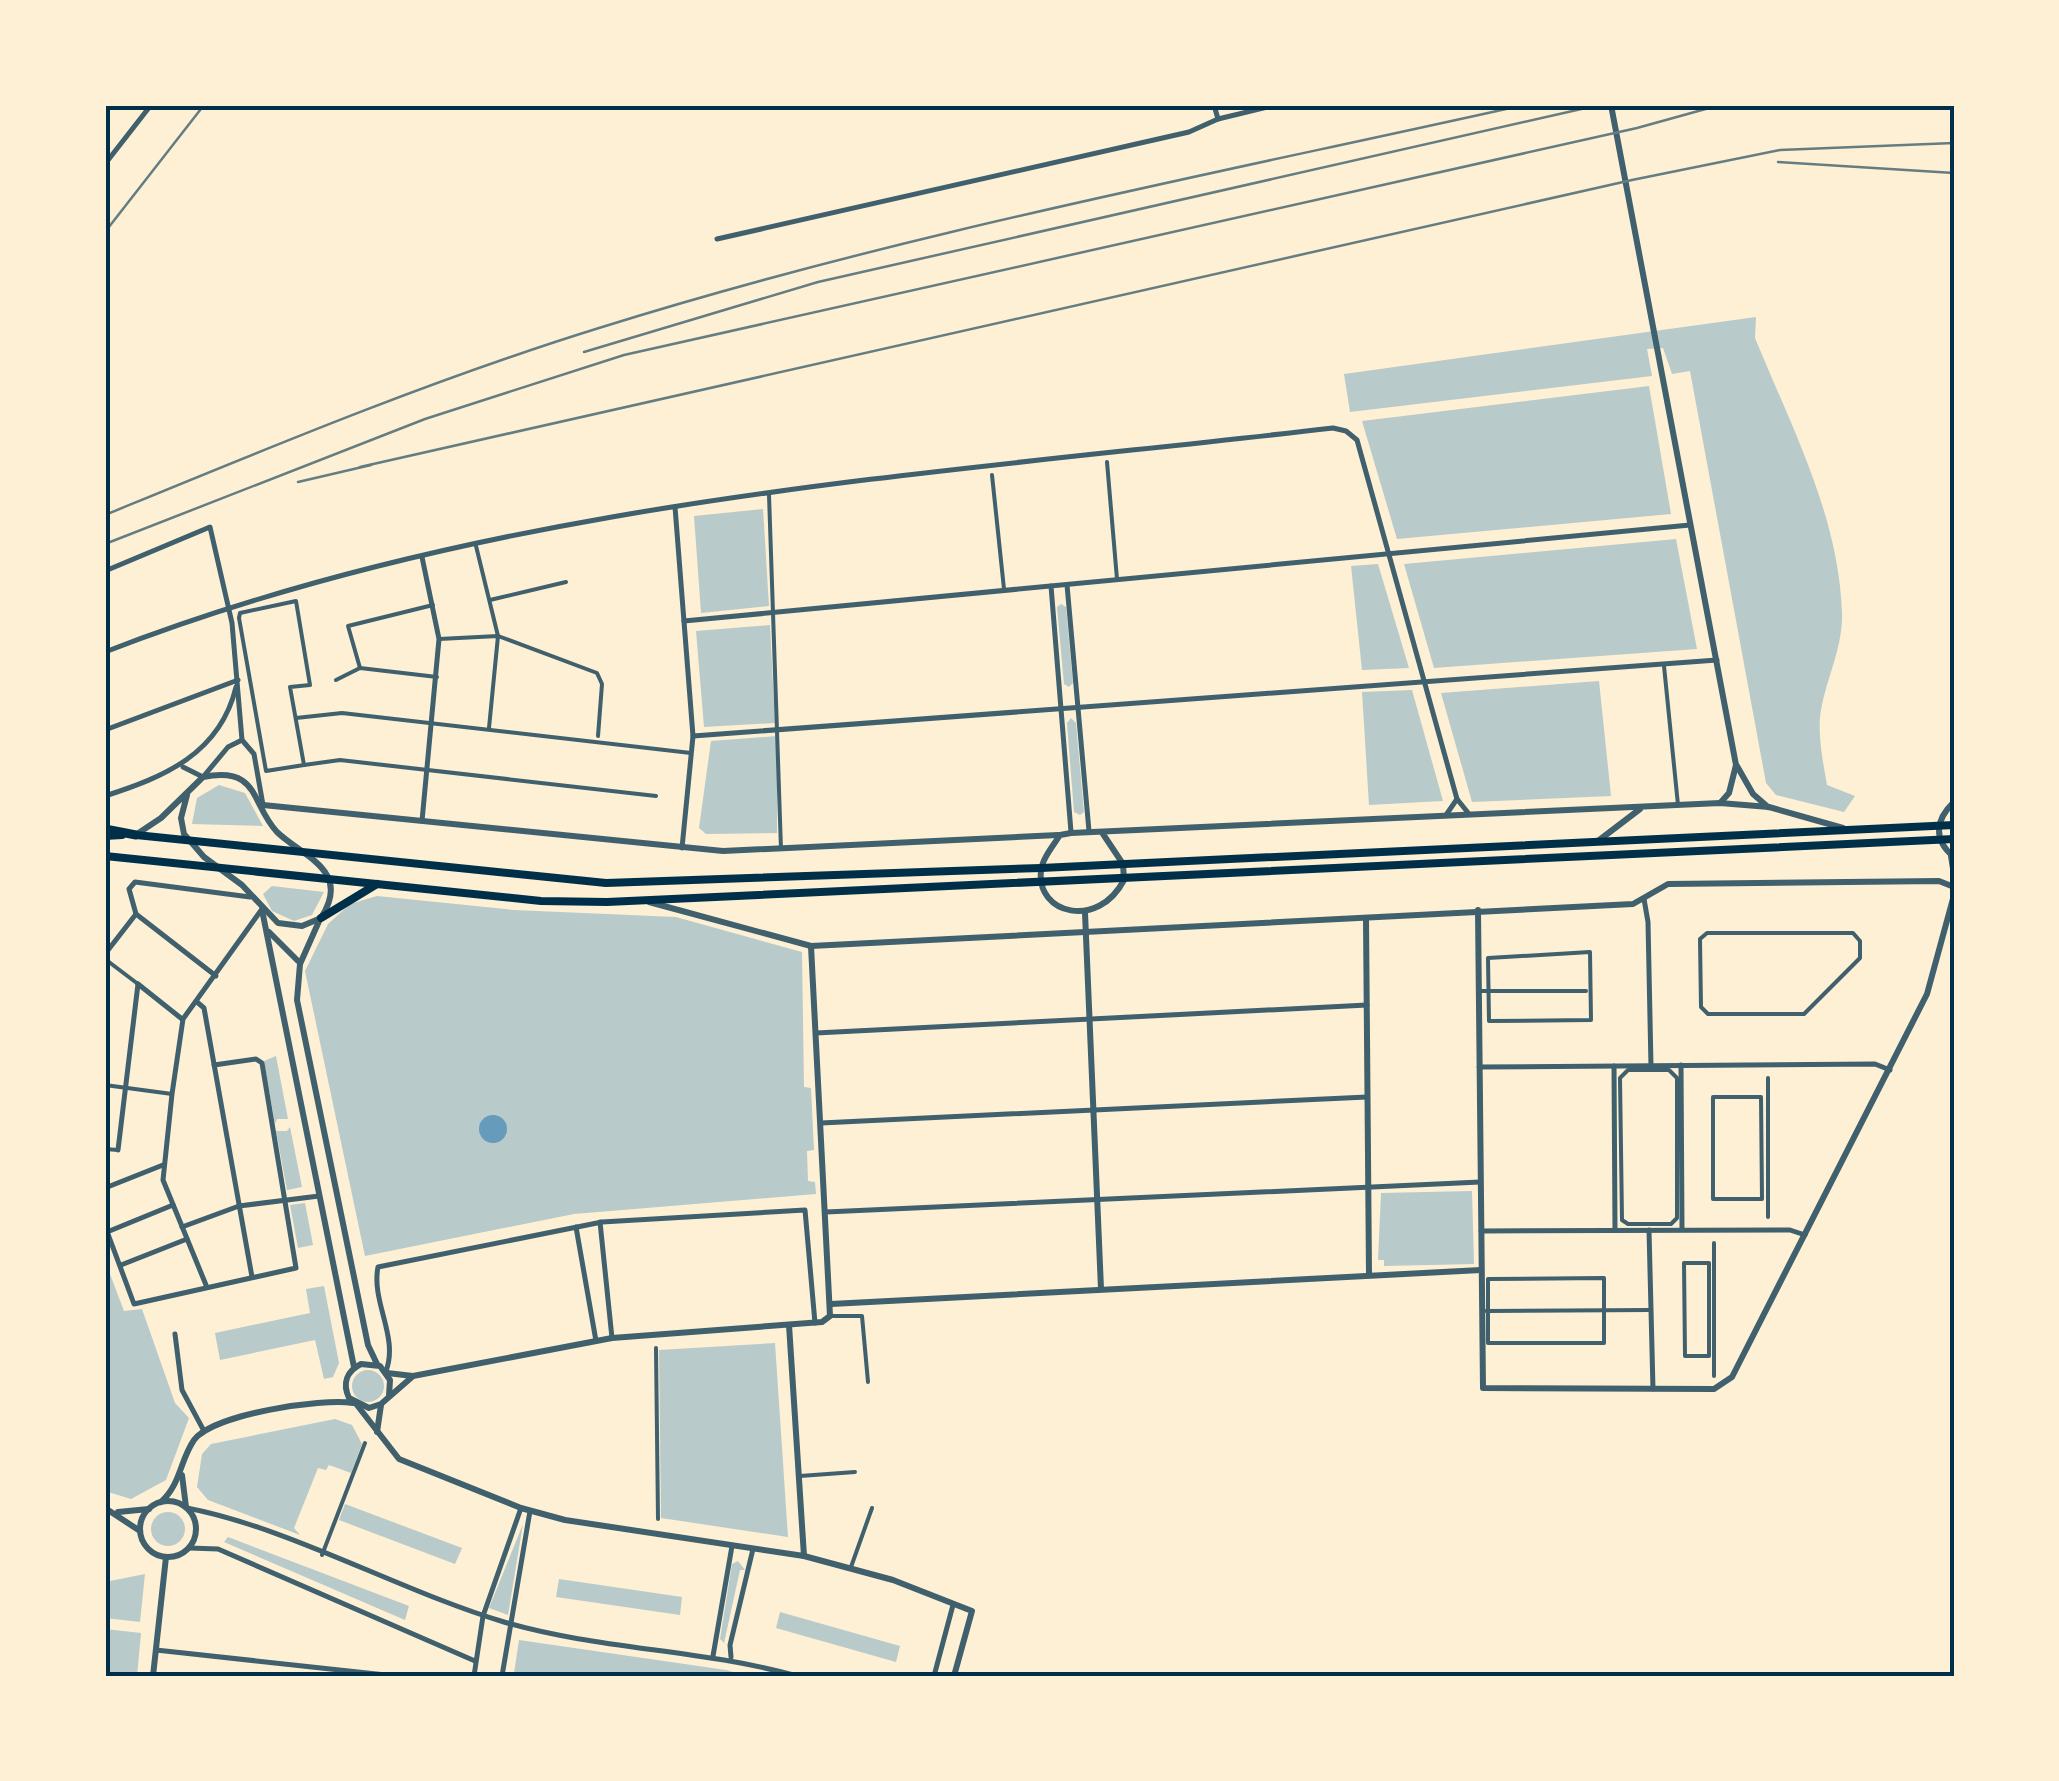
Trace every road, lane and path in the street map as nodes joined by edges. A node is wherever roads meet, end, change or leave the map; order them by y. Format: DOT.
graph roads {
  1 [pos="152,105"];
  2 [pos="1214,105"];
  3 [pos="1276,105"];
  4 [pos="1611,105"];
  5 [pos="1218,119"];
  6 [pos="105,164"];
  7 [pos="718,239"];
  8 [pos="1106,462"];
  9 [pos="992,475"];
  10 [pos="769,494"];
  11 [pos="675,506"];
  12 [pos="1692,524"];
  13 [pos="476,545"];
  14 [pos="1388,554"];
  15 [pos="422,557"];
  16 [pos="105,572"];
  17 [pos="1117,580"];
  18 [pos="566,582"];
  19 [pos="1067,584"];
  20 [pos="1051,586"];
  21 [pos="1004,590"];
  22 [pos="490,600"];
  23 [pos="433,605"];
  24 [pos="230,606"];
  25 [pos="776,612"];
  26 [pos="684,621"];
  27 [pos="498,636"];
  28 [pos="438,640"];
  29 [pos="105,652"];
  30 [pos="1717,660"];
  31 [pos="1664,664"];
  32 [pos="360,668"];
  33 [pos="437,677"];
  34 [pos="238,680"];
  35 [pos="336,680"];
  36 [pos="1424,681"];
  37 [pos="1079,706"];
  38 [pos="1061,707"];
  39 [pos="296,718"];
  40 [pos="432,722"];
  41 [pos="488,728"];
  42 [pos="780,728"];
  43 [pos="105,730"];
  44 [pos="694,736"];
  45 [pos="598,739"];
  46 [pos="242,740"];
  47 [pos="691,753"];
  48 [pos="1736,765"];
  49 [pos="182,766"];
  50 [pos="304,766"];
  51 [pos="426,770"];
  52 [pos="203,777"];
  53 [pos="187,795"];
  54 [pos="105,796"];
  55 [pos="656,796"];
  56 [pos="1457,799"];
  57 [pos="1954,802"];
  58 [pos="1720,803"];
  59 [pos="263,805"];
  60 [pos="1678,806"];
  61 [pos="1768,807"];
  62 [pos="1641,808"];
  63 [pos="1469,815"];
  64 [pos="1446,816"];
  65 [pos="422,820"];
  66 [pos="1954,824"];
  67 [pos="1938,825"];
  68 [pos="1848,830"];
  69 [pos="1089,831"];
  70 [pos="105,832"];
  71 [pos="1071,832"];
  72 [pos="1103,834"];
  73 [pos="136,835"];
  74 [pos="1060,835"];
  75 [pos="1954,839"];
  76 [pos="188,840"];
  77 [pos="1598,840"];
  78 [pos="1939,840"];
  79 [pos="682,848"];
  80 [pos="781,849"];
  81 [pos="309,854"];
  82 [pos="105,856"];
  83 [pos="1953,856"];
  84 [pos="1124,864"];
  85 [pos="214,865"];
  86 [pos="1041,868"];
  87 [pos="1954,874"];
  88 [pos="328,878"];
  89 [pos="1124,880"];
  90 [pos="1042,883"];
  91 [pos="378,884"];
  92 [pos="1954,887"];
  93 [pos="1954,895"];
  94 [pos="254,898"];
  95 [pos="1644,899"];
  96 [pos="644,900"];
  97 [pos="262,909"];
  98 [pos="1478,910"];
  99 [pos="136,914"];
  100 [pos="1085,914"];
  101 [pos="321,918"];
  102 [pos="1366,918"];
  103 [pos="250,930"];
  104 [pos="1086,931"];
  105 [pos="268,932"];
  106 [pos="811,946"];
  107 [pos="292,950"];
  108 [pos="105,957"];
  109 [pos="1860,958"];
  110 [pos="274,962"];
  111 [pos="298,972"];
  112 [pos="216,976"];
  113 [pos="138,984"];
  114 [pos="1586,990"];
  115 [pos="1479,991"];
  116 [pos="1488,991"];
  117 [pos="197,1002"];
  118 [pos="1366,1005"];
  119 [pos="183,1020"];
  120 [pos="1090,1020"];
  121 [pos="816,1034"];
  122 [pos="214,1065"];
  123 [pos="1614,1066"];
  124 [pos="1651,1066"];
  125 [pos="1681,1066"];
  126 [pos="1480,1067"];
  127 [pos="1890,1070"];
  128 [pos="1768,1078"];
  129 [pos="105,1085"];
  130 [pos="125,1088"];
  131 [pos="172,1094"];
  132 [pos="1368,1096"];
  133 [pos="1761,1097"];
  134 [pos="1094,1110"];
  135 [pos="821,1124"];
  136 [pos="105,1149"];
  137 [pos="118,1150"];
  138 [pos="163,1166"];
  139 [pos="1480,1182"];
  140 [pos="1368,1187"];
  141 [pos="105,1188"];
  142 [pos="321,1196"];
  143 [pos="286,1198"];
  144 [pos="1098,1199"];
  145 [pos="173,1205"];
  146 [pos="239,1206"];
  147 [pos="826,1212"];
  148 [pos="1768,1216"];
  149 [pos="1677,1218"];
  150 [pos="600,1222"];
  151 [pos="182,1226"];
  152 [pos="576,1227"];
  153 [pos="106,1229"];
  154 [pos="1614,1230"];
  155 [pos="1649,1230"];
  156 [pos="1682,1230"];
  157 [pos="1480,1231"];
  158 [pos="1805,1236"];
  159 [pos="187,1239"];
  160 [pos="1714,1243"];
  161 [pos="1684,1263"];
  162 [pos="121,1266"];
  163 [pos="1481,1270"];
  164 [pos="1369,1273"];
  165 [pos="252,1277"];
  166 [pos="206,1285"];
  167 [pos="1101,1289"];
  168 [pos="831,1304"];
  169 [pos="1604,1310"];
  170 [pos="1651,1310"];
  171 [pos="1484,1311"];
  172 [pos="830,1316"];
  173 [pos="815,1323"];
  174 [pos="788,1325"];
  175 [pos="175,1334"];
  176 [pos="612,1338"];
  177 [pos="596,1341"];
  178 [pos="656,1348"];
  179 [pos="376,1364"];
  180 [pos="354,1367"];
  181 [pos="387,1372"];
  182 [pos="413,1376"];
  183 [pos="1714,1376"];
  184 [pos="868,1382"];
  185 [pos="345,1386"];
  186 [pos="1652,1389"];
  187 [pos="388,1396"];
  188 [pos="328,1400"];
  189 [pos="355,1404"];
  190 [pos="381,1404"];
  191 [pos="204,1431"];
  192 [pos="378,1436"];
  193 [pos="365,1443"];
  194 [pos="855,1472"];
  195 [pos="182,1474"];
  196 [pos="798,1476"];
  197 [pos="161,1502"];
  198 [pos="105,1508"];
  199 [pos="149,1508"];
  200 [pos="186,1508"];
  201 [pos="521,1508"];
  202 [pos="872,1508"];
  203 [pos="530,1511"];
  204 [pos="117,1512"];
  205 [pos="658,1519"];
  206 [pos="140,1531"];
  207 [pos="732,1546"];
  208 [pos="189,1548"];
  209 [pos="754,1549"];
  210 [pos="322,1555"];
  211 [pos="804,1556"];
  212 [pos="166,1557"];
  213 [pos="850,1567"];
  214 [pos="953,1605"];
  215 [pos="484,1616"];
  216 [pos="510,1624"];
  217 [pos="716,1642"];
  218 [pos="730,1645"];
  219 [pos="156,1650"];
  220 [pos="714,1656"];
  221 [pos="733,1659"];
  222 [pos="475,1661"];
  223 [pos="283,1665"];
  224 [pos="153,1676"];
  225 [pos="282,1676"];
  226 [pos="395,1676"];
  227 [pos="474,1676"];
  228 [pos="502,1676"];
  229 [pos="798,1676"];
  230 [pos="934,1676"];
  231 [pos="954,1676"];
  1 -- 6 [label="street"];
  2 -- 5 [label="street"];
  3 -- 5 [label="street"];
  4 -- 12 [label="street"];
  5 -- 7 [label="street"];
  8 -- 17 [label="street"];
  9 -- 21 [label="street"];
  10 -- 11 [label="street"];
  10 -- 14 [label="street"];
  10 -- 25 [label="street"];
  11 -- 13 [label="street"];
  11 -- 26 [label="street"];
  12 -- 14 [label="street"];
  12 -- 30 [label="street"];
  13 -- 15 [label="street"];
  13 -- 22 [label="street"];
  14 -- 17 [label="street"];
  14 -- 36 [label="street"];
  15 -- 23 [label="street"];
  15 -- 24 [label="street"];
  16 -- 24 [label="street"];
  17 -- 19 [label="street"];
  18 -- 22 [label="street"];
  19 -- 20 [label="street"];
  19 -- 37 [label="street"];
  20 -- 21 [label="street"];
  20 -- 38 [label="street"];
  21 -- 25 [label="street"];
  22 -- 27 [label="street"];
  23 -- 28 [label="street"];
  23 -- 32 [label="street"];
  24 -- 29 [label="street"];
  24 -- 34 [label="street"];
  25 -- 26 [label="street"];
  25 -- 42 [label="street"];
  26 -- 44 [label="street"];
  27 -- 28 [label="street"];
  27 -- 41 [label="street"];
  27 -- 45 [label="street"];
  28 -- 33 [label="street"];
  30 -- 31 [label="street"];
  30 -- 48 [label="street"];
  31 -- 36 [label="street"];
  31 -- 60 [label="street"];
  32 -- 33 [label="street"];
  32 -- 35 [label="street"];
  33 -- 40 [label="street"];
  34 -- 43 [label="street"];
  34 -- 46 [label="street"];
  34 -- 49 [label="street"];
  36 -- 37 [label="street"];
  36 -- 56 [label="street"];
  37 -- 38 [label="street"];
  37 -- 69 [label="street"];
  38 -- 42 [label="street"];
  38 -- 71 [label="street"];
  39 -- 40 [label="street"];
  39 -- 50 [label="street"];
  39 -- 50 [label="street"];
  40 -- 41 [label="street"];
  40 -- 51 [label="street"];
  41 -- 45 [label="street"];
  42 -- 44 [label="street"];
  42 -- 80 [label="street"];
  44 -- 47 [label="street"];
  45 -- 47 [label="street"];
  46 -- 52 [label="street"];
  46 -- 59 [label="street"];
  47 -- 79 [label="street"];
  48 -- 58 [label="street"];
  48 -- 61 [label="street"];
  49 -- 52 [label="street"];
  49 -- 54 [label="street"];
  50 -- 51 [label="street"];
  51 -- 55 [label="street"];
  51 -- 65 [label="street"];
  52 -- 53 [label="street"];
  52 -- 59 [label="street"];
  53 -- 73 [label="street"];
  53 -- 76 [label="street"];
  56 -- 63 [label="street"];
  56 -- 64 [label="street"];
  57 -- 67 [label="street"];
  58 -- 60 [label="street"];
  58 -- 61 [label="street"];
  59 -- 65 [label="street"];
  59 -- 81 [label="street"];
  60 -- 62 [label="street"];
  61 -- 68 [label="street"];
  62 -- 63 [label="street"];
  62 -- 77 [label="street"];
  63 -- 64 [label="street"];
  64 -- 72 [label="street"];
  65 -- 79 [label="street"];
  66 -- 67 [label="main road"];
  67 -- 68 [label="main road"];
  67 -- 78 [label="street"];
  68 -- 77 [label="main road"];
  69 -- 71 [label="street"];
  69 -- 72 [label="street"];
  70 -- 73 [label="highway"];
  71 -- 74 [label="street"];
  72 -- 84 [label="street"];
  73 -- 76 [label="main road"];
  74 -- 80 [label="street"];
  74 -- 86 [label="street"];
  75 -- 78 [label="main road"];
  76 -- 81 [label="main road"];
  76 -- 85 [label="street"];
  77 -- 84 [label="main road"];
  78 -- 83 [label="street"];
  78 -- 89 [label="main road"];
  79 -- 80 [label="street"];
  81 -- 86 [label="main road"];
  81 -- 88 [label="street"];
  82 -- 85 [label="main road"];
  83 -- 87 [label="street"];
  84 -- 86 [label="main road"];
  84 -- 89 [label="street"];
  85 -- 88 [label="main road"];
  85 -- 94 [label="street"];
  86 -- 90 [label="street"];
  88 -- 91 [label="main road"];
  88 -- 101 [label="street"];
  89 -- 90 [label="main road"];
  89 -- 100 [label="street"];
  90 -- 96 [label="main road"];
  90 -- 100 [label="street"];
  91 -- 96 [label="main road"];
  91 -- 101 [label="main road"];
  92 -- 95 [label="street"];
  93 -- 127 [label="street"];
  94 -- 97 [label="street"];
  94 -- 99 [label="street"];
  95 -- 98 [label="street"];
  95 -- 124 [label="street"];
  96 -- 106 [label="street"];
  97 -- 101 [label="street"];
  97 -- 103 [label="street"];
  97 -- 105 [label="street"];
  98 -- 102 [label="street"];
  98 -- 115 [label="street"];
  99 -- 108 [label="street"];
  99 -- 112 [label="street"];
  100 -- 104 [label="street"];
  101 -- 111 [label="street"];
  102 -- 104 [label="street"];
  102 -- 118 [label="street"];
  103 -- 105 [label="street"];
  103 -- 112 [label="street"];
  104 -- 106 [label="street"];
  104 -- 120 [label="street"];
  105 -- 107 [label="street"];
  105 -- 110 [label="street"];
  106 -- 121 [label="street"];
  107 -- 110 [label="street"];
  107 -- 111 [label="street"];
  108 -- 113 [label="street"];
  109 -- 109 [label="street"];
  110 -- 142 [label="street"];
  111 -- 179 [label="street"];
  112 -- 117 [label="street"];
  113 -- 119 [label="street"];
  113 -- 130 [label="street"];
  114 -- 116 [label="street"];
  115 -- 116 [label="street"];
  115 -- 126 [label="street"];
  116 -- 116 [label="street"];
  117 -- 119 [label="street"];
  117 -- 122 [label="street"];
  118 -- 120 [label="street"];
  118 -- 132 [label="street"];
  119 -- 131 [label="street"];
  120 -- 121 [label="street"];
  120 -- 134 [label="street"];
  121 -- 135 [label="street"];
  122 -- 143 [label="street"];
  122 -- 146 [label="street"];
  123 -- 124 [label="street"];
  123 -- 126 [label="street"];
  123 -- 154 [label="street"];
  124 -- 125 [label="street"];
  125 -- 127 [label="street"];
  125 -- 156 [label="street"];
  126 -- 139 [label="street"];
  127 -- 158 [label="street"];
  128 -- 148 [label="street"];
  129 -- 130 [label="street"];
  130 -- 131 [label="street"];
  130 -- 137 [label="street"];
  131 -- 138 [label="street"];
  132 -- 134 [label="street"];
  132 -- 140 [label="street"];
  133 -- 133 [label="street"];
  134 -- 135 [label="street"];
  134 -- 144 [label="street"];
  135 -- 147 [label="street"];
  136 -- 137 [label="street"];
  138 -- 141 [label="street"];
  138 -- 145 [label="street"];
  139 -- 140 [label="street"];
  139 -- 157 [label="street"];
  140 -- 144 [label="street"];
  140 -- 164 [label="street"];
  142 -- 143 [label="street"];
  142 -- 180 [label="street"];
  143 -- 146 [label="street"];
  143 -- 165 [label="street"];
  144 -- 147 [label="street"];
  144 -- 167 [label="street"];
  145 -- 151 [label="street"];
  145 -- 153 [label="street"];
  146 -- 151 [label="street"];
  146 -- 165 [label="street"];
  147 -- 168 [label="street"];
  149 -- 149 [label="street"];
  150 -- 152 [label="street"];
  150 -- 173 [label="street"];
  150 -- 176 [label="street"];
  151 -- 159 [label="street"];
  152 -- 177 [label="street"];
  152 -- 181 [label="street"];
  153 -- 162 [label="street"];
  154 -- 155 [label="street"];
  154 -- 157 [label="street"];
  155 -- 156 [label="street"];
  155 -- 170 [label="street"];
  156 -- 158 [label="street"];
  157 -- 163 [label="street"];
  158 -- 186 [label="street"];
  159 -- 162 [label="street"];
  159 -- 166 [label="street"];
  160 -- 183 [label="street"];
  161 -- 161 [label="street"];
  162 -- 166 [label="street"];
  163 -- 164 [label="street"];
  163 -- 171 [label="street"];
  164 -- 167 [label="street"];
  165 -- 166 [label="street"];
  167 -- 168 [label="street"];
  168 -- 172 [label="street"];
  169 -- 170 [label="street"];
  169 -- 171 [label="street"];
  169 -- 171 [label="street"];
  169 -- 171 [label="street"];
  170 -- 186 [label="street"];
  171 -- 186 [label="street"];
  172 -- 173 [label="street"];
  172 -- 184 [label="street"];
  173 -- 174 [label="street"];
  174 -- 176 [label="street"];
  174 -- 196 [label="street"];
  175 -- 191 [label="street"];
  176 -- 177 [label="street"];
  177 -- 182 [label="street"];
  178 -- 205 [label="street"];
  179 -- 180 [label="street"];
  179 -- 181 [label="street"];
  180 -- 185 [label="street"];
  181 -- 182 [label="street"];
  181 -- 187 [label="street"];
  182 -- 187 [label="street"];
  185 -- 188 [label="street"];
  185 -- 189 [label="street"];
  187 -- 190 [label="street"];
  188 -- 189 [label="street"];
  188 -- 191 [label="street"];
  189 -- 190 [label="street"];
  189 -- 192 [label="street"];
  190 -- 192 [label="street"];
  191 -- 195 [label="street"];
  192 -- 201 [label="street"];
  193 -- 210 [label="street"];
  194 -- 196 [label="street"];
  195 -- 197 [label="street"];
  195 -- 200 [label="street"];
  196 -- 211 [label="street"];
  197 -- 199 [label="street"];
  197 -- 200 [label="street"];
  198 -- 204 [label="street"];
  199 -- 204 [label="street"];
  199 -- 206 [label="street"];
  200 -- 208 [label="street"];
  200 -- 210 [label="street"];
  201 -- 203 [label="street"];
  201 -- 215 [label="street"];
  202 -- 213 [label="street"];
  203 -- 207 [label="street"];
  203 -- 216 [label="street"];
  204 -- 206 [label="street"];
  206 -- 212 [label="street"];
  207 -- 209 [label="street"];
  207 -- 217 [label="street"];
  208 -- 212 [label="street"];
  208 -- 222 [label="street"];
  209 -- 211 [label="street"];
  209 -- 218 [label="street"];
  210 -- 215 [label="street"];
  211 -- 213 [label="street"];
  212 -- 219 [label="street"];
  213 -- 214 [label="street"];
  214 -- 230 [label="street"];
  214 -- 231 [label="street"];
  215 -- 216 [label="street"];
  215 -- 222 [label="street"];
  216 -- 220 [label="street"];
  216 -- 228 [label="street"];
  217 -- 218 [label="street"];
  217 -- 220 [label="street"];
  218 -- 221 [label="street"];
  219 -- 223 [label="street"];
  219 -- 224 [label="street"];
  220 -- 221 [label="street"];
  221 -- 229 [label="street"];
  222 -- 227 [label="street"];
  223 -- 225 [label="street"];
  223 -- 226 [label="street"];
}
